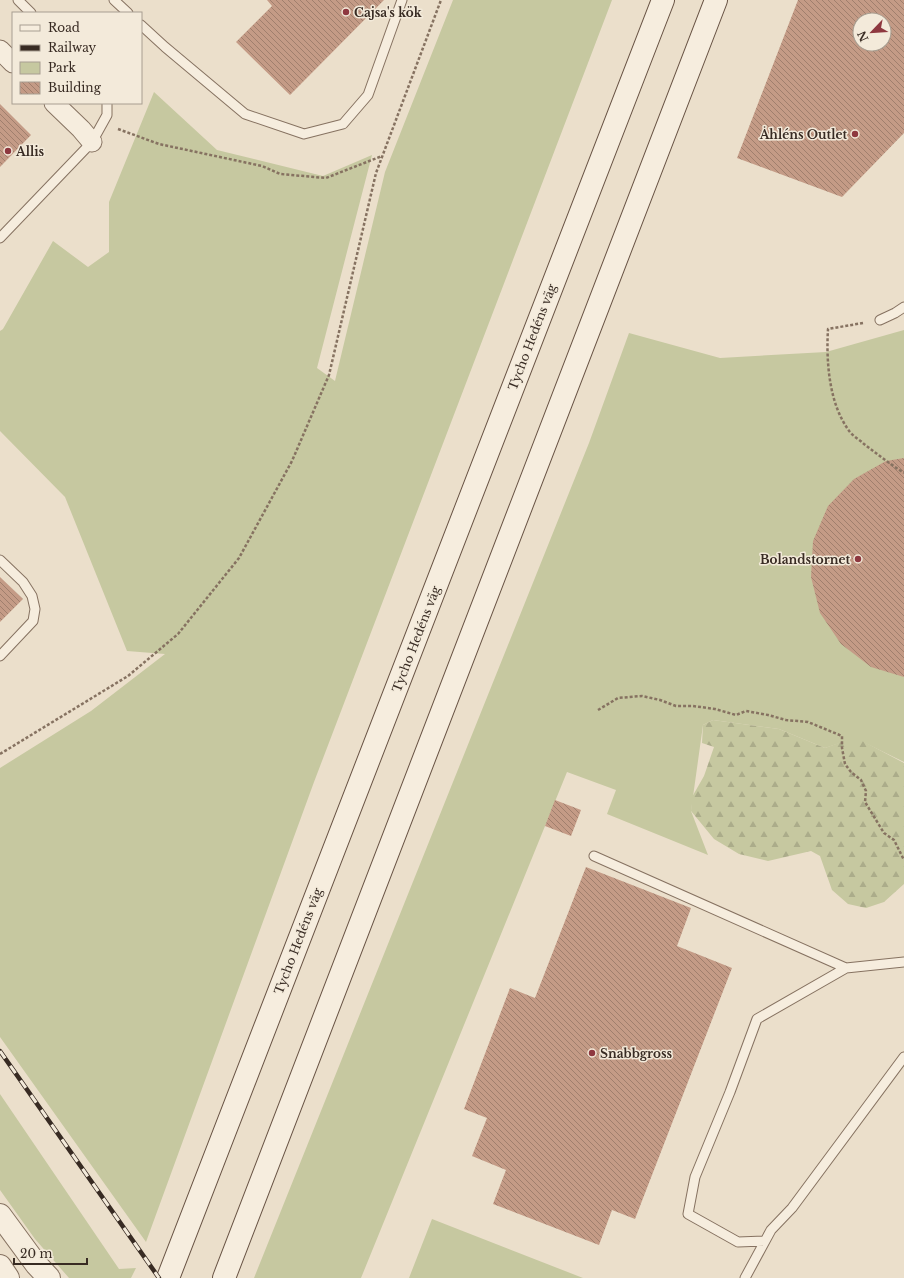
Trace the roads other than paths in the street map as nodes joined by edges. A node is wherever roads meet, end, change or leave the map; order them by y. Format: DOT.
graph roads {
  1 [pos="18,0"];
  2 [pos="114,0"];
  3 [pos="402,0"];
  4 [pos="663,0"];
  5 [pos="716,0"];
  6 [pos="30,12"];
  7 [pos="127,12"];
  8 [pos="142,26"];
  9 [pos="0,50"];
  10 [pos="12,62"];
  11 [pos="55,104"];
  12 [pos="107,104"];
  13 [pos="92,142"];
  14 [pos="0,238"];
  15 [pos="904,307"];
  16 [pos="880,320"];
  17 [pos="0,560"];
  18 [pos="0,656"];
  19 [pos="594,856"];
  20 [pos="904,962"];
  21 [pos="846,968"];
  22 [pos="904,1057"];
  23 [pos="0,1215"];
  24 [pos="764,1241"];
  25 [pos="0,1266"];
  26 [pos="8,1278"];
  27 [pos="49,1278"];
  28 [pos="168,1278"];
  29 [pos="224,1278"];
  30 [pos="745,1278"];
  1 -- 6 [label="lane"];
  2 -- 7 [label="lane"];
  3 -- 8 [label="lane"];
  4 -- 28 [label="main road, Tycho Hedéns väg"];
  5 -- 29 [label="main road"];
  9 -- 10 [label="street"];
  11 -- 13 [label="street"];
  12 -- 13 [label="lane"];
  13 -- 14 [label="lane"];
  15 -- 16 [label="lane"];
  17 -- 18 [label="lane"];
  19 -- 21 [label="lane"];
  20 -- 21 [label="lane"];
  21 -- 24 [label="lane"];
  22 -- 24 [label="lane"];
  23 -- 27 [label="main road"];
  24 -- 30 [label="lane"];
  25 -- 26 [label="main road"];
}
